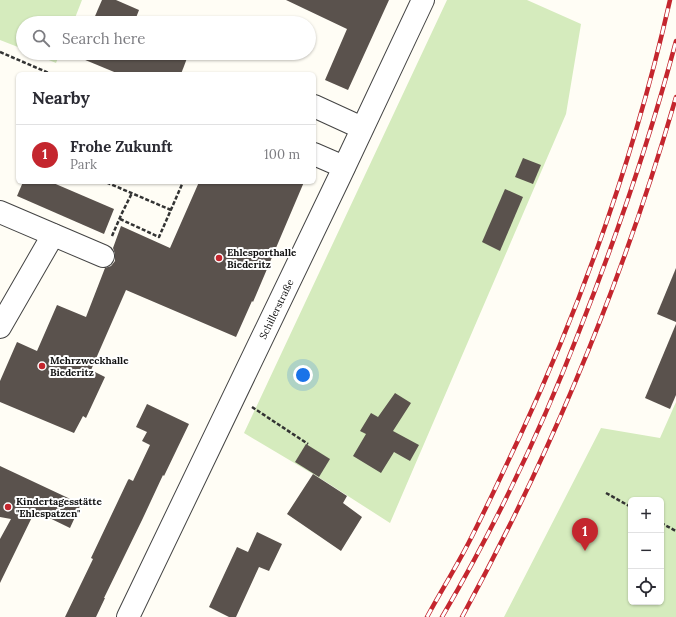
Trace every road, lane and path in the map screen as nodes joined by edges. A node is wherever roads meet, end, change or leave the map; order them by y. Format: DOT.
graph roads {
  1 [pos="423,0"];
  2 [pos="0,52"];
  3 [pos="16,59"];
  4 [pos="19,60"];
  5 [pos="46,72"];
  6 [pos="316,107"];
  7 [pos="362,128"];
  8 [pos="316,155"];
  9 [pos="344,167"];
  10 [pos="110,184"];
  11 [pos="182,184"];
  12 [pos="132,194"];
  13 [pos="171,210"];
  14 [pos="0,212"];
  15 [pos="120,219"];
  16 [pos="52,235"];
  17 [pos="103,256"];
  18 [pos="0,327"];
  19 [pos="233,398"];
  20 [pos="308,444"];
  21 [pos="606,493"];
  22 [pos="628,504"];
  23 [pos="664,525"];
  24 [pos="676,531"];
  25 [pos="128,617"];
  1 -- 7 [label="street, Schillerstraße"];
  2 -- 3 [label="path"];
  4 -- 5 [label="path"];
  6 -- 7 [label="street"];
  7 -- 9 [label="street, Schillerstraße"];
  8 -- 9 [label="street"];
  9 -- 19 [label="street, Schillerstraße"];
  10 -- 12 [label="path"];
  11 -- 13 [label="path"];
  12 -- 13 [label="path"];
  12 -- 15 [label="path"];
  13 -- 15 [label="path"];
  14 -- 16 [label="street"];
  15 -- 17 [label="path"];
  16 -- 17 [label="street"];
  16 -- 18 [label="street"];
  19 -- 20 [label="path"];
  19 -- 25 [label="street, Schillerstraße"];
  21 -- 22 [label="path"];
  23 -- 24 [label="path"];
}
